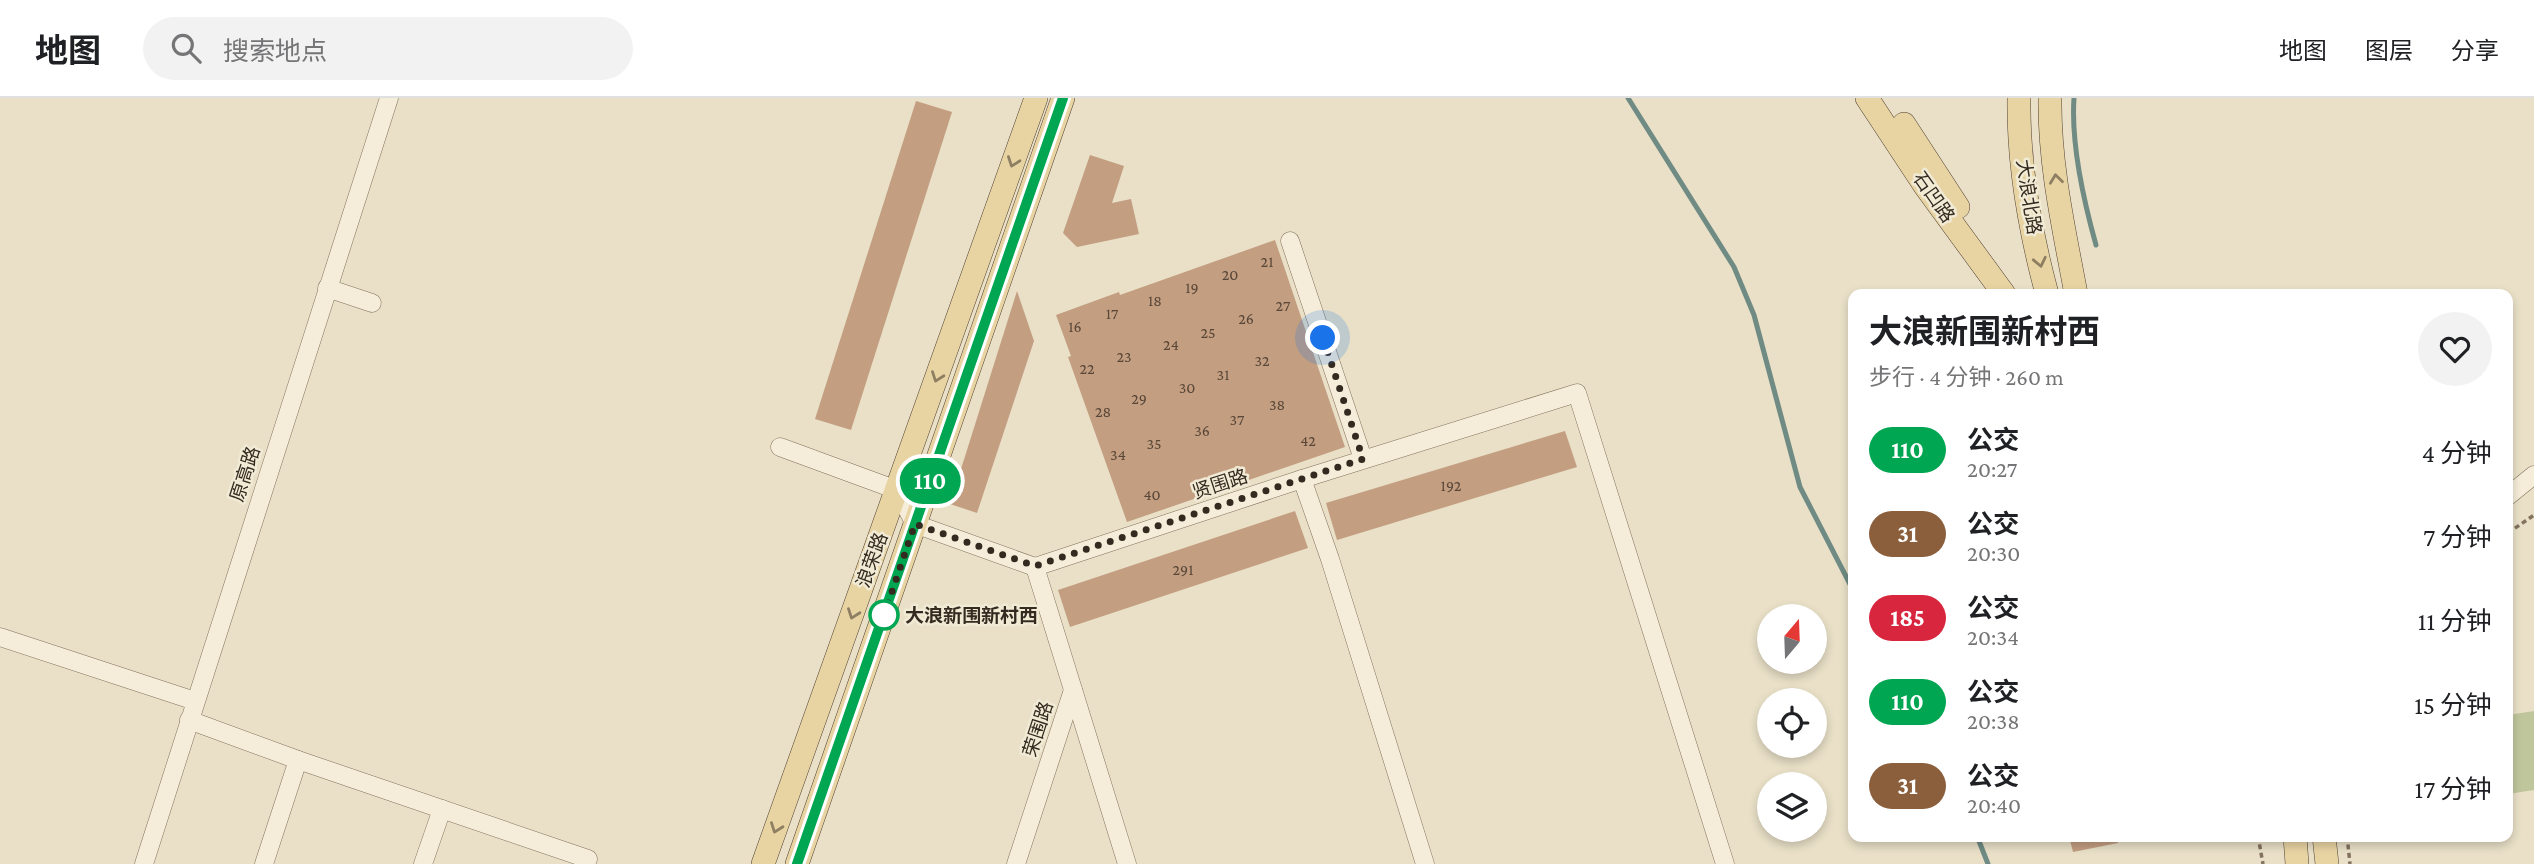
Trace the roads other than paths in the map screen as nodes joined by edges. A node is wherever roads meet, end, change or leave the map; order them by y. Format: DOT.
graph roads {
  1 [pos="388,98"];
  2 [pos="1036,98"];
  3 [pos="1063,98"];
  4 [pos="1867,98"];
  5 [pos="1886,98"];
  6 [pos="2019,98"];
  7 [pos="2050,98"];
  8 [pos="1290,241"];
  9 [pos="327,288"];
  10 [pos="2000,289"];
  11 [pos="2007,289"];
  12 [pos="2047,289"];
  13 [pos="2075,289"];
  14 [pos="372,303"];
  15 [pos="780,447"];
  16 [pos="1363,459"];
  17 [pos="2534,475"];
  18 [pos="1302,479"];
  19 [pos="897,489"];
  20 [pos="2513,492"];
  21 [pos="915,524"];
  22 [pos="1035,566"];
  23 [pos="0,638"];
  24 [pos="1073,690"];
  25 [pos="195,701"];
  26 [pos="189,720"];
  27 [pos="298,760"];
  28 [pos="442,809"];
  29 [pos="2295,842"];
  30 [pos="2325,842"];
  31 [pos="144,864"];
  32 [pos="264,864"];
  33 [pos="424,864"];
  34 [pos="586,864"];
  35 [pos="763,864"];
  36 [pos="797,864"];
  37 [pos="1016,864"];
  38 [pos="1127,864"];
  39 [pos="1425,864"];
  40 [pos="1725,864"];
  41 [pos="2297,864"];
  42 [pos="2327,864"];
  1 -- 9 [label="street, 原高路"];
  2 -- 19 [label="main road, 浪荣路, one-way"];
  3 -- 21 [label="main road, 浪荣路"];
  4 -- 10 [label="main road, 石凹路"];
  5 -- 11 [label="main road, 石凹路"];
  6 -- 12 [label="main road, 大浪北路, one-way"];
  13 -- 7 [label="main road, 大浪北路, one-way"];
  8 -- 16 [label="street"];
  9 -- 14 [label="street"];
  9 -- 25 [label="street, 原高路"];
  15 -- 19 [label="street"];
  16 -- 18 [label="street, 贤围路"];
  16 -- 40 [label="street, 贤围路"];
  17 -- 20 [label="street"];
  18 -- 22 [label="street, 贤围路"];
  18 -- 39 [label="street"];
  19 -- 21 [label="street"];
  19 -- 35 [label="main road, 浪荣路, one-way"];
  21 -- 22 [label="street"];
  21 -- 36 [label="main road, 浪荣路"];
  22 -- 24 [label="street, 荣围路"];
  23 -- 25 [label="street"];
  24 -- 37 [label="street, 荣围路"];
  24 -- 38 [label="street"];
  25 -- 26 [label="street, 原高路"];
  26 -- 27 [label="street"];
  26 -- 31 [label="street, 原高路"];
  27 -- 28 [label="street"];
  27 -- 32 [label="street"];
  28 -- 33 [label="street"];
  28 -- 34 [label="street"];
  29 -- 41 [label="main road"];
  30 -- 42 [label="main road"];
}
